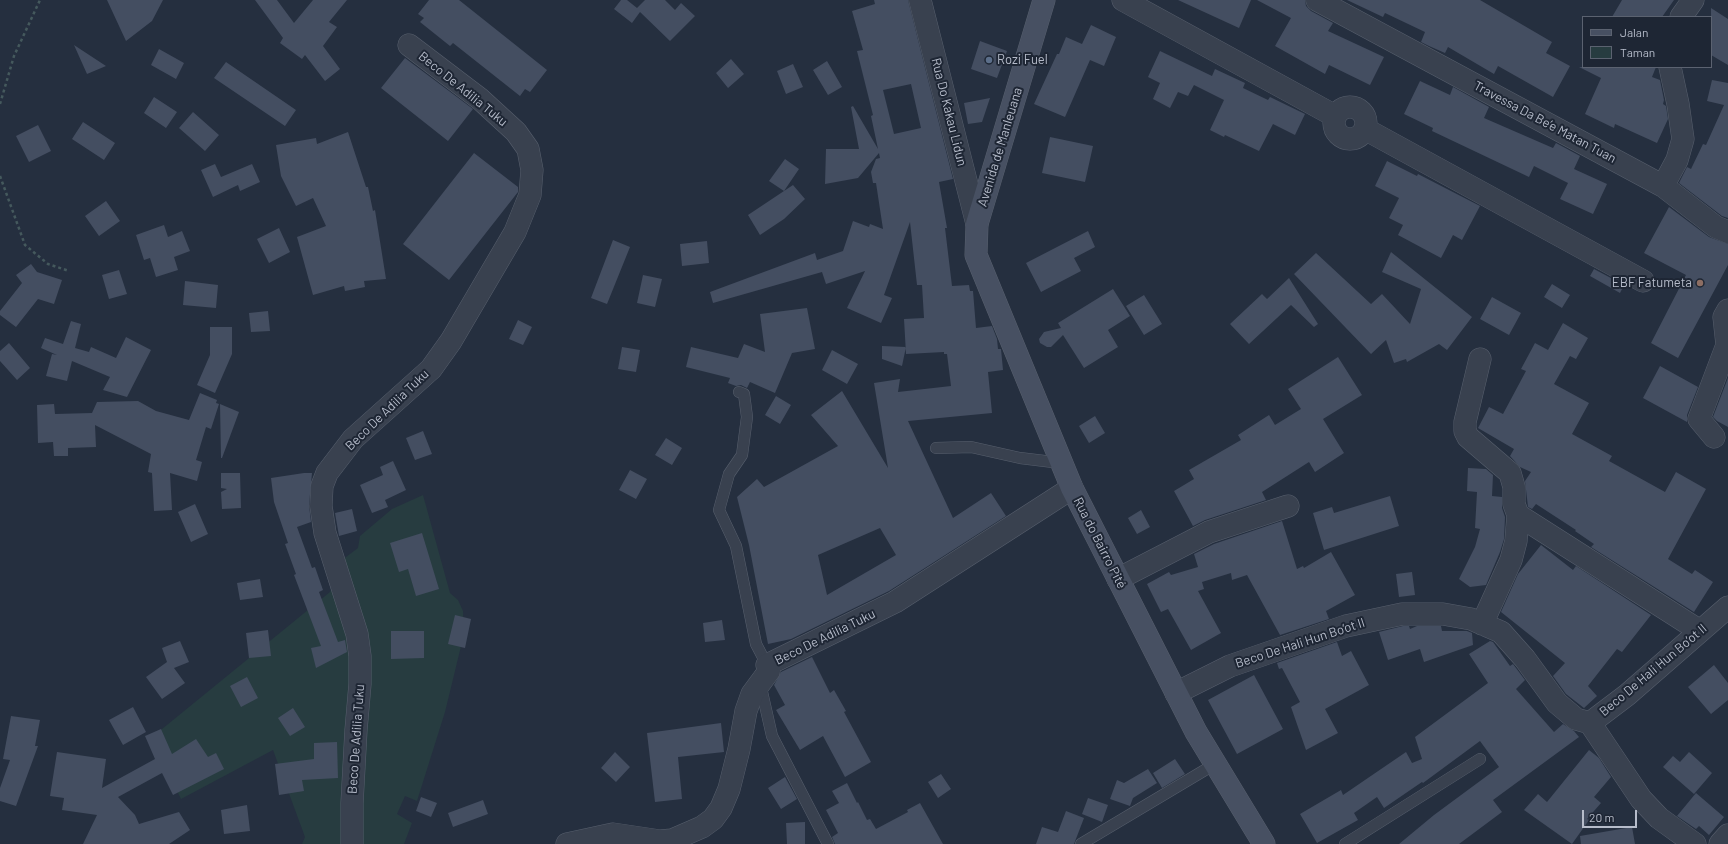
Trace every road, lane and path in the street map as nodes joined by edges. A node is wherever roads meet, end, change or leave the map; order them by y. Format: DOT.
graph roads {
  1 [pos="40,0"];
  2 [pos="920,0"];
  3 [pos="1044,0"];
  4 [pos="1123,0"];
  5 [pos="1317,0"];
  6 [pos="1693,0"];
  7 [pos="1682,16"];
  8 [pos="409,45"];
  9 [pos="1670,68"];
  10 [pos="0,104"];
  11 [pos="0,176"];
  12 [pos="1663,186"];
  13 [pos="977,224"];
  14 [pos="1728,232"];
  15 [pos="69,271"];
  16 [pos="1644,281"];
  17 [pos="1728,310"];
  18 [pos="1480,358"];
  19 [pos="739,392"];
  20 [pos="1714,437"];
  21 [pos="936,448"];
  22 [pos="1061,463"];
  23 [pos="1072,488"];
  24 [pos="1288,506"];
  25 [pos="1518,515"];
  26 [pos="1118,579"];
  27 [pos="1728,607"];
  28 [pos="1482,624"];
  29 [pos="1700,631"];
  30 [pos="764,674"];
  31 [pos="1176,693"];
  32 [pos="1590,723"];
  33 [pos="1480,759"];
  34 [pos="1215,764"];
  35 [pos="1728,835"];
  36 [pos="352,844"];
  37 [pos="567,844"];
  38 [pos="828,844"];
  39 [pos="1081,844"];
  40 [pos="1264,844"];
  41 [pos="1345,844"];
  42 [pos="1695,844"];
  43 [pos="1720,844"];
  1 -- 10 [label="path"];
  2 -- 13 [label="street, Rua Do Kakau Lidun"];
  3 -- 13 [label="main road, Avenida de Manleuana"];
  4 -- 16 [label="street"];
  5 -- 12 [label="street, Travessa Da Be’e Matan Tuan"];
  6 -- 7 [label="street"];
  8 -- 36 [label="street, Beco De Adilia Tuku"];
  9 -- 12 [label="street"];
  11 -- 15 [label="path"];
  12 -- 14 [label="street, Travessa Da Be’e Matan Tuan"];
  13 -- 22 [label="main road, Rua do Bairro Pité"];
  17 -- 20 [label="street"];
  18 -- 25 [label="street"];
  19 -- 30 [label="lane"];
  21 -- 22 [label="lane"];
  22 -- 23 [label="main road, Rua do Bairro Pité"];
  23 -- 26 [label="main road, Rua do Bairro Pité"];
  23 -- 30 [label="street, Beco De Adilia Tuku"];
  24 -- 26 [label="street"];
  25 -- 28 [label="street"];
  25 -- 29 [label="street"];
  26 -- 31 [label="main road, Rua do Bairro Pité"];
  27 -- 29 [label="street, Beco De Hali Hun Bo’ot II"];
  28 -- 31 [label="street, Beco De Hali Hun Bo’ot II"];
  28 -- 32 [label="street, Beco De Hali Hun Bo’ot II"];
  29 -- 32 [label="street, Beco De Hali Hun Bo’ot II"];
  30 -- 37 [label="street"];
  30 -- 38 [label="lane"];
  31 -- 34 [label="main road, Rua do Bairro Pité"];
  32 -- 42 [label="street"];
  33 -- 41 [label="lane"];
  34 -- 39 [label="lane"];
  34 -- 40 [label="main road, Rua do Bairro Pité"];
  35 -- 43 [label="street"];
}
